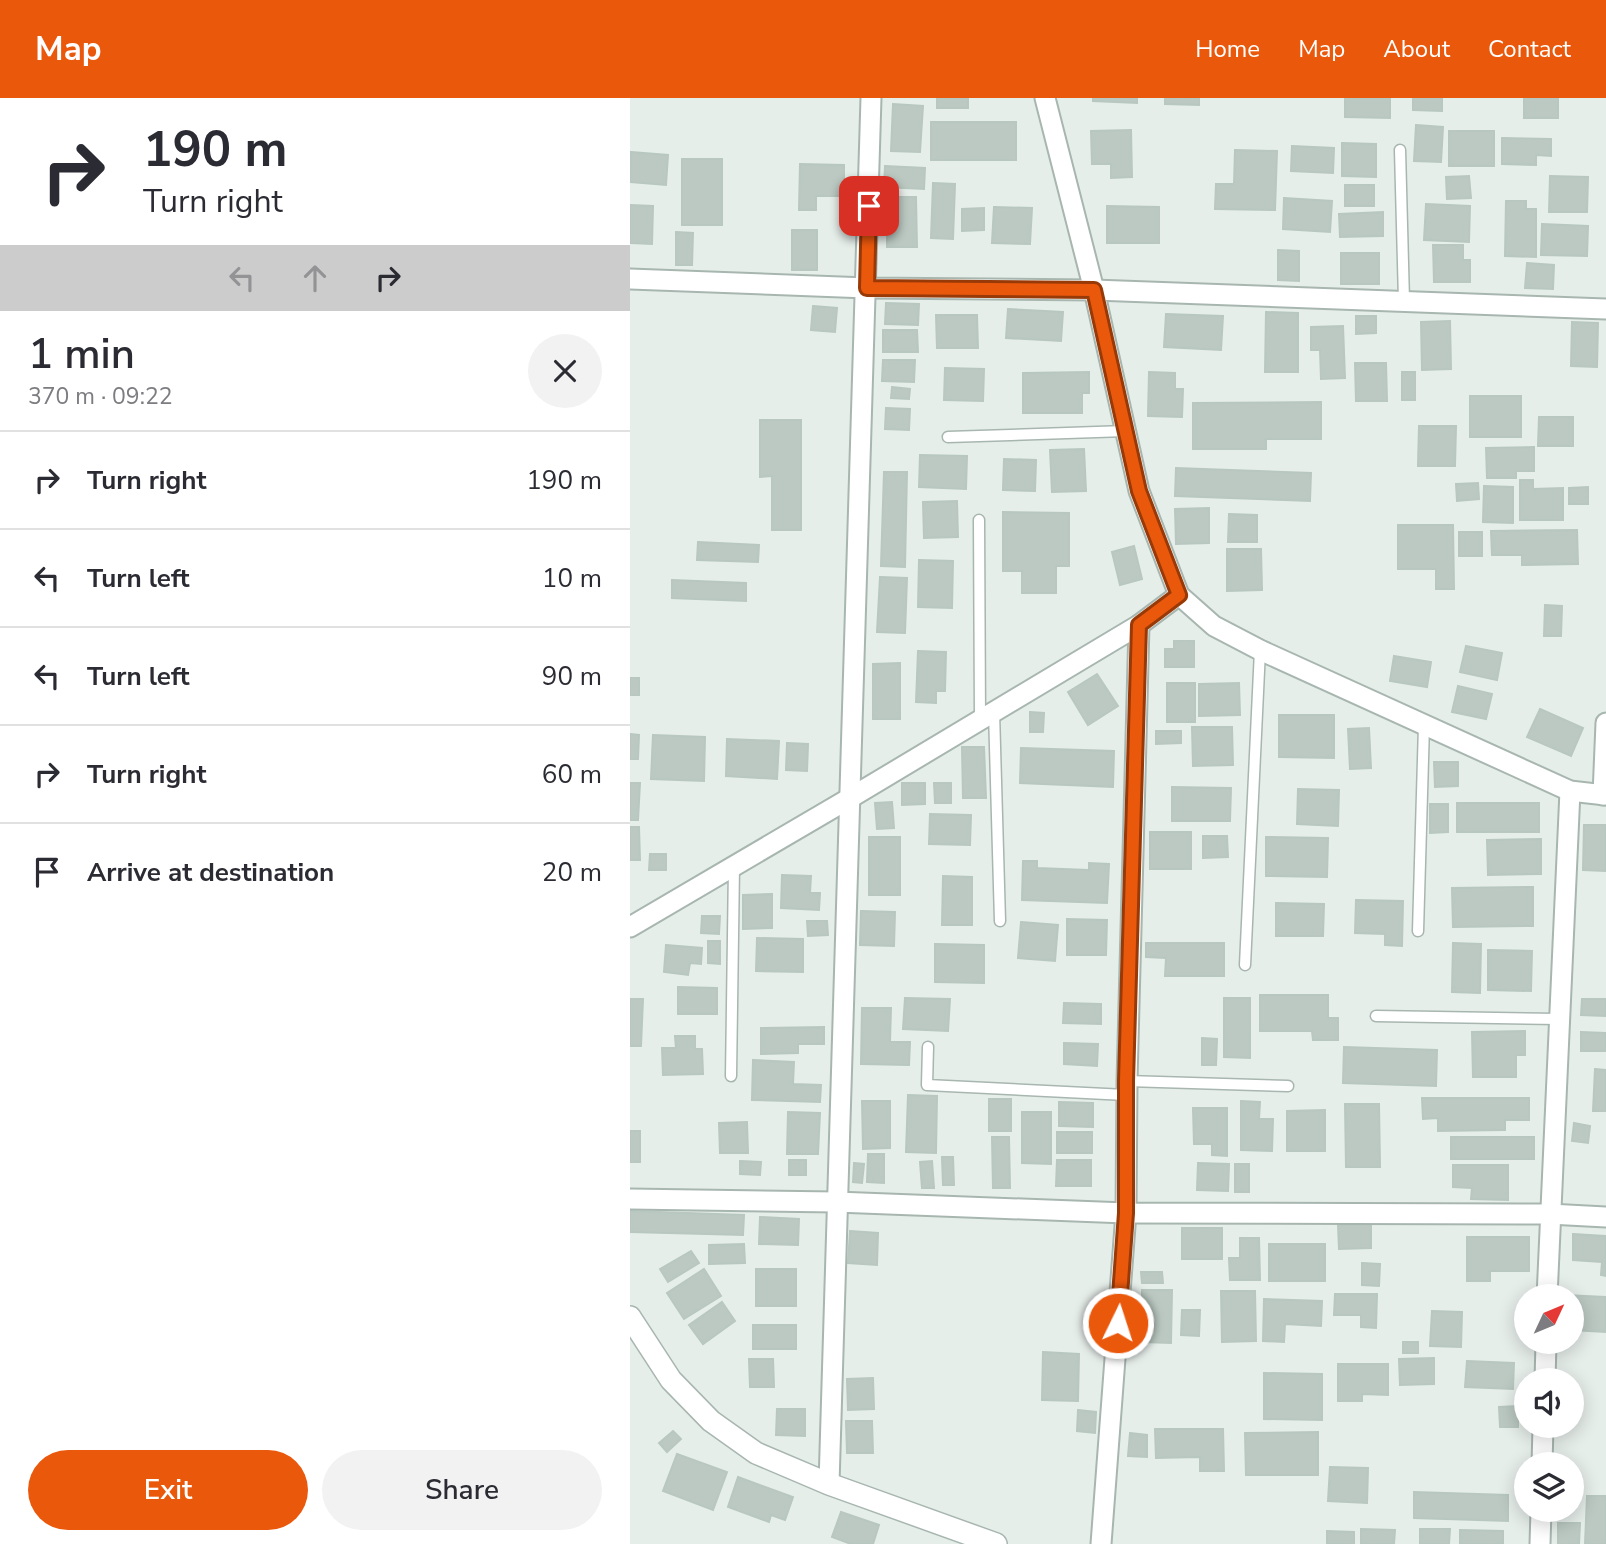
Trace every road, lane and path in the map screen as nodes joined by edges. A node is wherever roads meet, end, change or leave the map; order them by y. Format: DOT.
graph roads {
  1 [pos="871,98"];
  2 [pos="1045,98"];
  3 [pos="1400,150"];
  4 [pos="630,279"];
  5 [pos="867,288"];
  6 [pos="1094,290"];
  7 [pos="1404,301"];
  8 [pos="1606,309"];
  9 [pos="1126,431"];
  10 [pos="948,438"];
  11 [pos="979,520"];
  12 [pos="1179,595"];
  13 [pos="1139,625"];
  14 [pos="1260,650"];
  15 [pos="987,716"];
  16 [pos="1606,723"];
  17 [pos="1424,724"];
  18 [pos="1570,791"];
  19 [pos="1604,795"];
  20 [pos="850,798"];
  21 [pos="734,866"];
  22 [pos="1000,921"];
  23 [pos="630,927"];
  24 [pos="1418,931"];
  25 [pos="1245,965"];
  26 [pos="1376,1016"];
  27 [pos="1559,1019"];
  28 [pos="928,1047"];
  29 [pos="730,1076"];
  30 [pos="1288,1086"];
  31 [pos="1126,1088"];
  32 [pos="630,1199"];
  33 [pos="836,1202"];
  34 [pos="1126,1213"];
  35 [pos="1549,1214"];
  36 [pos="1606,1217"];
  37 [pos="1547,1284"];
  38 [pos="630,1317"];
  39 [pos="829,1484"];
  40 [pos="1541,1522"];
  41 [pos="996,1544"];
  42 [pos="1101,1544"];
  43 [pos="1540,1544"];
  1 -- 5 [label="street"];
  2 -- 6 [label="street"];
  3 -- 7 [label="lane"];
  4 -- 5 [label="street"];
  5 -- 6 [label="street"];
  5 -- 20 [label="street"];
  6 -- 7 [label="street"];
  6 -- 9 [label="street"];
  7 -- 8 [label="street"];
  9 -- 10 [label="lane"];
  9 -- 12 [label="street"];
  11 -- 15 [label="lane"];
  12 -- 13 [label="street"];
  12 -- 14 [label="street"];
  13 -- 15 [label="street"];
  13 -- 31 [label="street"];
  14 -- 17 [label="street"];
  14 -- 25 [label="lane"];
  15 -- 20 [label="street"];
  15 -- 22 [label="lane"];
  16 -- 19 [label="street"];
  17 -- 18 [label="street"];
  17 -- 24 [label="lane"];
  18 -- 19 [label="street"];
  18 -- 27 [label="street"];
  20 -- 21 [label="street"];
  20 -- 33 [label="street"];
  21 -- 23 [label="street"];
  21 -- 29 [label="lane"];
  26 -- 27 [label="lane"];
  27 -- 35 [label="street"];
  28 -- 31 [label="lane"];
  30 -- 31 [label="lane"];
  31 -- 34 [label="street"];
  32 -- 33 [label="street"];
  33 -- 34 [label="street"];
  33 -- 39 [label="street"];
  34 -- 35 [label="street"];
  34 -- 42 [label="street"];
  35 -- 36 [label="street"];
  35 -- 37 [label="street"];
  38 -- 39 [label="street"];
  39 -- 41 [label="street"];
  40 -- 43 [label="street"];
}
